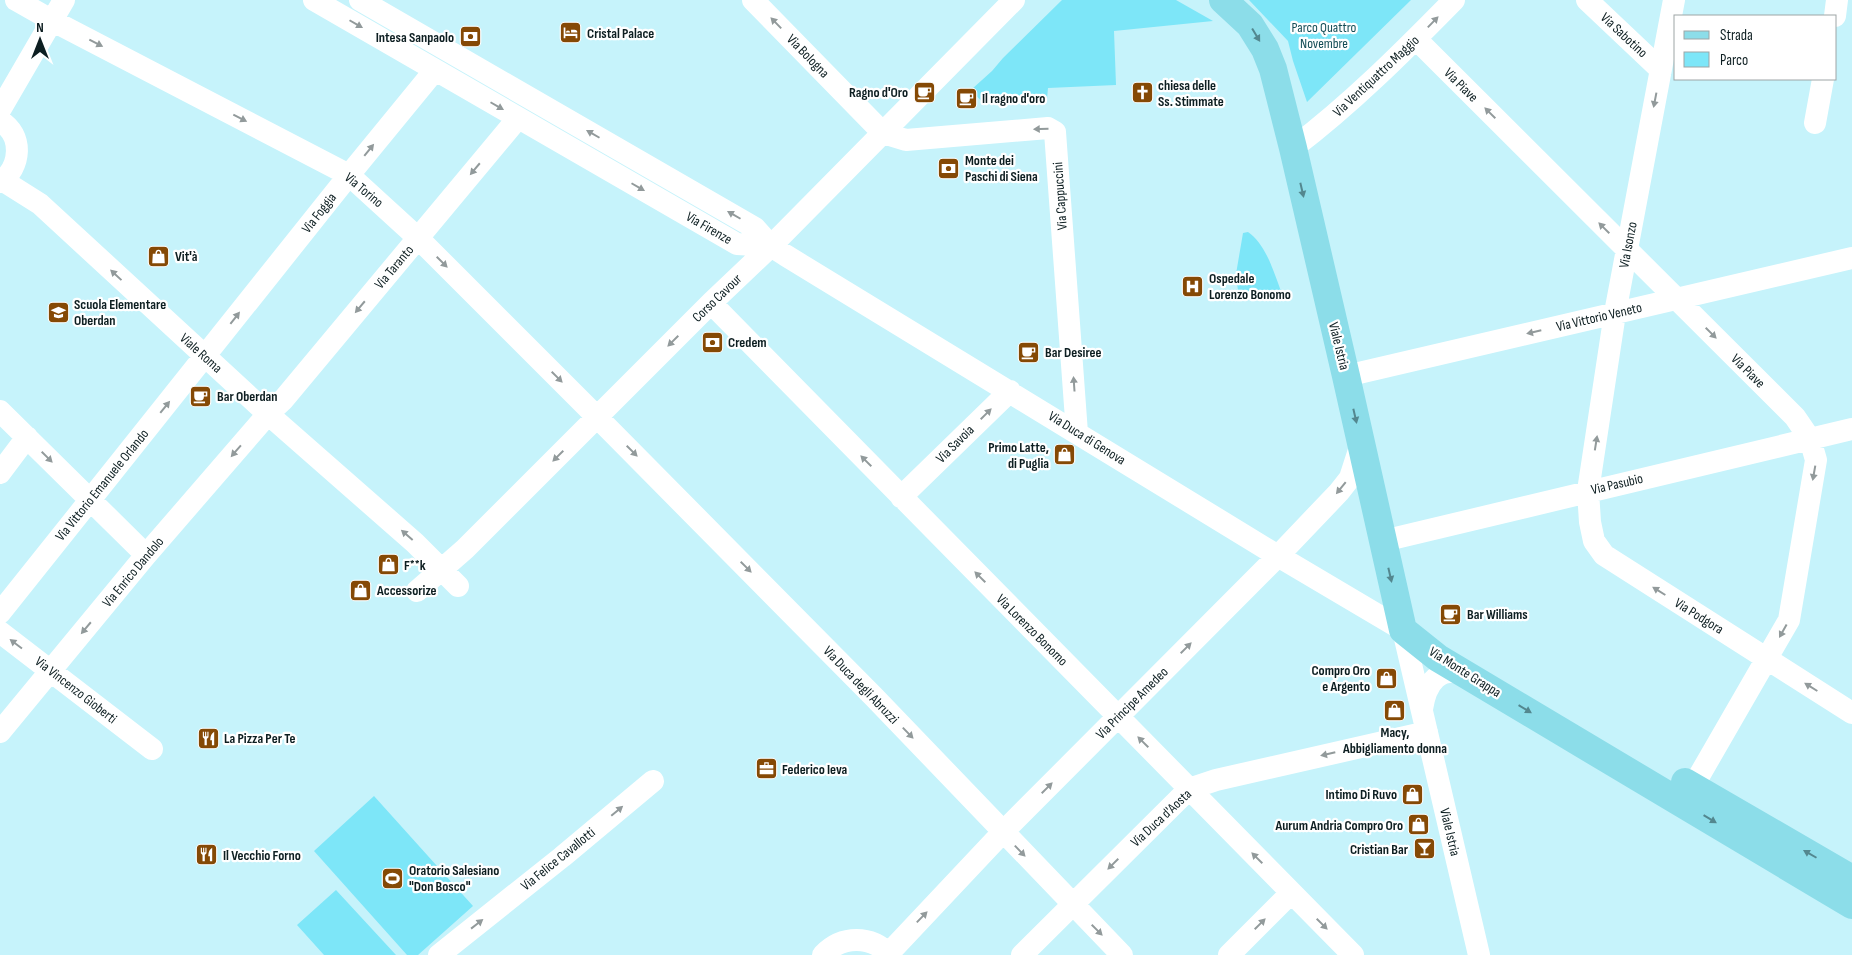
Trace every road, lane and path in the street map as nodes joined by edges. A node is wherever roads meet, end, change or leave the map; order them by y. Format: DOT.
graph roads {
  1 [pos="16,0"];
  2 [pos="64,0"];
  3 [pos="314,0"];
  4 [pos="360,0"];
  5 [pos="753,0"];
  6 [pos="1014,0"];
  7 [pos="1222,0"];
  8 [pos="1454,0"];
  9 [pos="1587,0"];
  10 [pos="1674,0"];
  11 [pos="1838,0"];
  12 [pos="1834,15"];
  13 [pos="53,21"];
  14 [pos="1416,39"];
  15 [pos="435,70"];
  16 [pos="1661,70"];
  17 [pos="1823,80"];
  18 [pos="0,110"];
  19 [pos="518,118"];
  20 [pos="0,122"];
  21 [pos="1815,123"];
  22 [pos="883,133"];
  23 [pos="1293,148"];
  24 [pos="349,175"];
  25 [pos="1,181"];
  26 [pos="418,238"];
  27 [pos="771,246"];
  28 [pos="1627,252"];
  29 [pos="1852,258"];
  30 [pos="1677,299"];
  31 [pos="711,304"];
  32 [pos="1615,314"];
  33 [pos="205,357"];
  34 [pos="1346,376"];
  35 [pos="1010,391"];
  36 [pos="0,411"];
  37 [pos="268,414"];
  38 [pos="597,416"];
  39 [pos="1852,429"];
  40 [pos="1077,433"];
  41 [pos="27,437"];
  42 [pos="1810,439"];
  43 [pos="1361,444"];
  44 [pos="0,473"];
  45 [pos="1588,491"];
  46 [pos="901,497"];
  47 [pos="90,499"];
  48 [pos="1383,541"];
  49 [pos="146,555"];
  50 [pos="1278,556"];
  51 [pos="442,569"];
  52 [pos="458,586"];
  53 [pos="417,591"];
  54 [pos="0,613"];
  55 [pos="1403,630"];
  56 [pos="0,632"];
  57 [pos="1767,659"];
  58 [pos="51,670"];
  59 [pos="1468,676"];
  60 [pos="1422,709"];
  61 [pos="1852,713"];
  62 [pos="1118,717"];
  63 [pos="0,732"];
  64 [pos="1427,732"];
  65 [pos="152,749"];
  66 [pos="653,781"];
  67 [pos="1189,789"];
  68 [pos="1688,795"];
  69 [pos="1002,833"];
  70 [pos="1852,879"];
  71 [pos="1291,893"];
  72 [pos="1072,904"];
  73 [pos="1852,905"];
  74 [pos="446,953"];
  75 [pos="889,954"];
  76 [pos="823,955"];
  77 [pos="1022,955"];
  78 [pos="1122,955"];
  79 [pos="1228,955"];
  80 [pos="1353,955"];
  81 [pos="1479,955"];
  1 -- 13 [label="street, Via Torino"];
  2 -- 13 [label="street"];
  3 -- 15 [label="street, Via Firenze, one-way"];
  27 -- 4 [label="street, Via Firenze, one-way"];
  22 -- 5 [label="street, Via Bologna, one-way"];
  6 -- 22 [label="street, Corso Cavour"];
  7 -- 23 [label="main road, Viale Istria, one-way"];
  14 -- 8 [label="street, Via Ventiquattro Maggio, one-way"];
  9 -- 16 [label="street, Via Sabotino"];
  10 -- 16 [label="street, Via Isonzo"];
  11 -- 12 [label="street"];
  13 -- 18 [label="street"];
  13 -- 24 [label="street, Via Torino, one-way"];
  14 -- 23 [label="street, Via Ventiquattro Maggio"];
  28 -- 14 [label="street, Via Piave, one-way"];
  15 -- 19 [label="street, Via Firenze, one-way"];
  24 -- 15 [label="street, Via Foggia, one-way"];
  16 -- 28 [label="street, Via Isonzo, one-way"];
  17 -- 21 [label="street"];
  19 -- 26 [label="street, Via Taranto, one-way"];
  19 -- 27 [label="street, Via Firenze, one-way"];
  20 -- 25 [label="street"];
  22 -- 27 [label="street, Corso Cavour"];
  40 -- 22 [label="street, Via Cappuccini, one-way"];
  23 -- 34 [label="main road, Viale Istria, one-way"];
  24 -- 26 [label="street, Via Torino"];
  33 -- 24 [label="street, Via Foggia, one-way"];
  33 -- 25 [label="street, Viale Roma, one-way"];
  26 -- 37 [label="street, Via Taranto, one-way"];
  26 -- 38 [label="street, Via Torino, one-way"];
  27 -- 31 [label="street, Corso Cavour"];
  27 -- 35 [label="street, Via Duca di Genova"];
  28 -- 30 [label="street, Via Piave"];
  28 -- 32 [label="street, Via Isonzo"];
  29 -- 30 [label="street, Via Vittorio Veneto"];
  30 -- 32 [label="street, Via Vittorio Veneto"];
  30 -- 42 [label="street, Via Piave, one-way"];
  31 -- 38 [label="street, Corso Cavour, one-way"];
  46 -- 31 [label="street, Via Lorenzo Bonomo, one-way"];
  32 -- 34 [label="street, Via Vittorio Veneto, one-way"];
  45 -- 32 [label="street, Via Isonzo, one-way"];
  33 -- 37 [label="street, Viale Roma"];
  47 -- 33 [label="street, Via Vittorio Emanuele Orlando, one-way"];
  34 -- 43 [label="main road, Viale Istria, one-way"];
  35 -- 40 [label="street, Via Duca di Genova"];
  46 -- 35 [label="street, Via Savoia, one-way"];
  36 -- 41 [label="street"];
  37 -- 49 [label="street, Via Enrico Dandolo, one-way"];
  51 -- 37 [label="street, Viale Roma, one-way"];
  38 -- 51 [label="street, Corso Cavour, one-way"];
  38 -- 69 [label="street, Via Duca degli Abruzzi, one-way"];
  39 -- 42 [label="street, Via Pasubio"];
  40 -- 50 [label="street, Via Duca di Genova"];
  41 -- 44 [label="street"];
  41 -- 47 [label="street, one-way"];
  42 -- 45 [label="street, Via Pasubio"];
  42 -- 57 [label="street, Via Piave, one-way"];
  43 -- 48 [label="main road, Viale Istria"];
  43 -- 50 [label="street, Via Principe Amedeo, one-way"];
  45 -- 48 [label="street, Via Pasubio"];
  57 -- 45 [label="street, Via Podgora, one-way"];
  62 -- 46 [label="street, Via Lorenzo Bonomo, one-way"];
  47 -- 49 [label="street"];
  47 -- 54 [label="street, Via Vittorio Emanuele Orlando"];
  48 -- 55 [label="main road, Viale Istria, one-way"];
  49 -- 58 [label="street, Via Enrico Dandolo, one-way"];
  50 -- 55 [label="street, Via Duca di Genova"];
  62 -- 50 [label="street, Via Principe Amedeo, one-way"];
  51 -- 52 [label="street, Viale Roma"];
  51 -- 53 [label="street, Corso Cavour"];
  55 -- 59 [label="main road, Via Monte Grappa"];
  55 -- 60 [label="street, Viale Istria"];
  55 -- 68 [label="main road, Via Monte Grappa"];
  58 -- 56 [label="street, Via Vincenzo Gioberti, one-way"];
  61 -- 57 [label="street, Via Podgora, one-way"];
  57 -- 68 [label="street, Via Piave"];
  58 -- 63 [label="street, Via Enrico Dandolo"];
  58 -- 65 [label="street, Via Vincenzo Gioberti"];
  59 -- 60 [label="street, Viale Istria"];
  59 -- 68 [label="main road, Via Monte Grappa, one-way"];
  60 -- 64 [label="street, Viale Istria"];
  67 -- 62 [label="street, Via Lorenzo Bonomo, one-way"];
  69 -- 62 [label="street, Via Principe Amedeo, one-way"];
  64 -- 67 [label="street, Via Duca d'Aosta, one-way"];
  64 -- 81 [label="street, Viale Istria"];
  74 -- 66 [label="street, Via Felice Cavallotti, one-way"];
  71 -- 67 [label="street, Via Lorenzo Bonomo, one-way"];
  67 -- 72 [label="street, Via Duca d'Aosta, one-way"];
  70 -- 68 [label="main road, Via Monte Grappa, one-way"];
  68 -- 73 [label="main road, Via Monte Grappa, one-way"];
  69 -- 72 [label="street, Via Duca degli Abruzzi, one-way"];
  75 -- 69 [label="street, Via Principe Amedeo, one-way"];
  79 -- 71 [label="street, one-way"];
  71 -- 80 [label="street, Via Lorenzo Bonomo, one-way"];
  72 -- 77 [label="street, Via Duca d'Aosta"];
  72 -- 78 [label="street, Via Duca degli Abruzzi, one-way"];
  75 -- 76 [label="street"];
}
